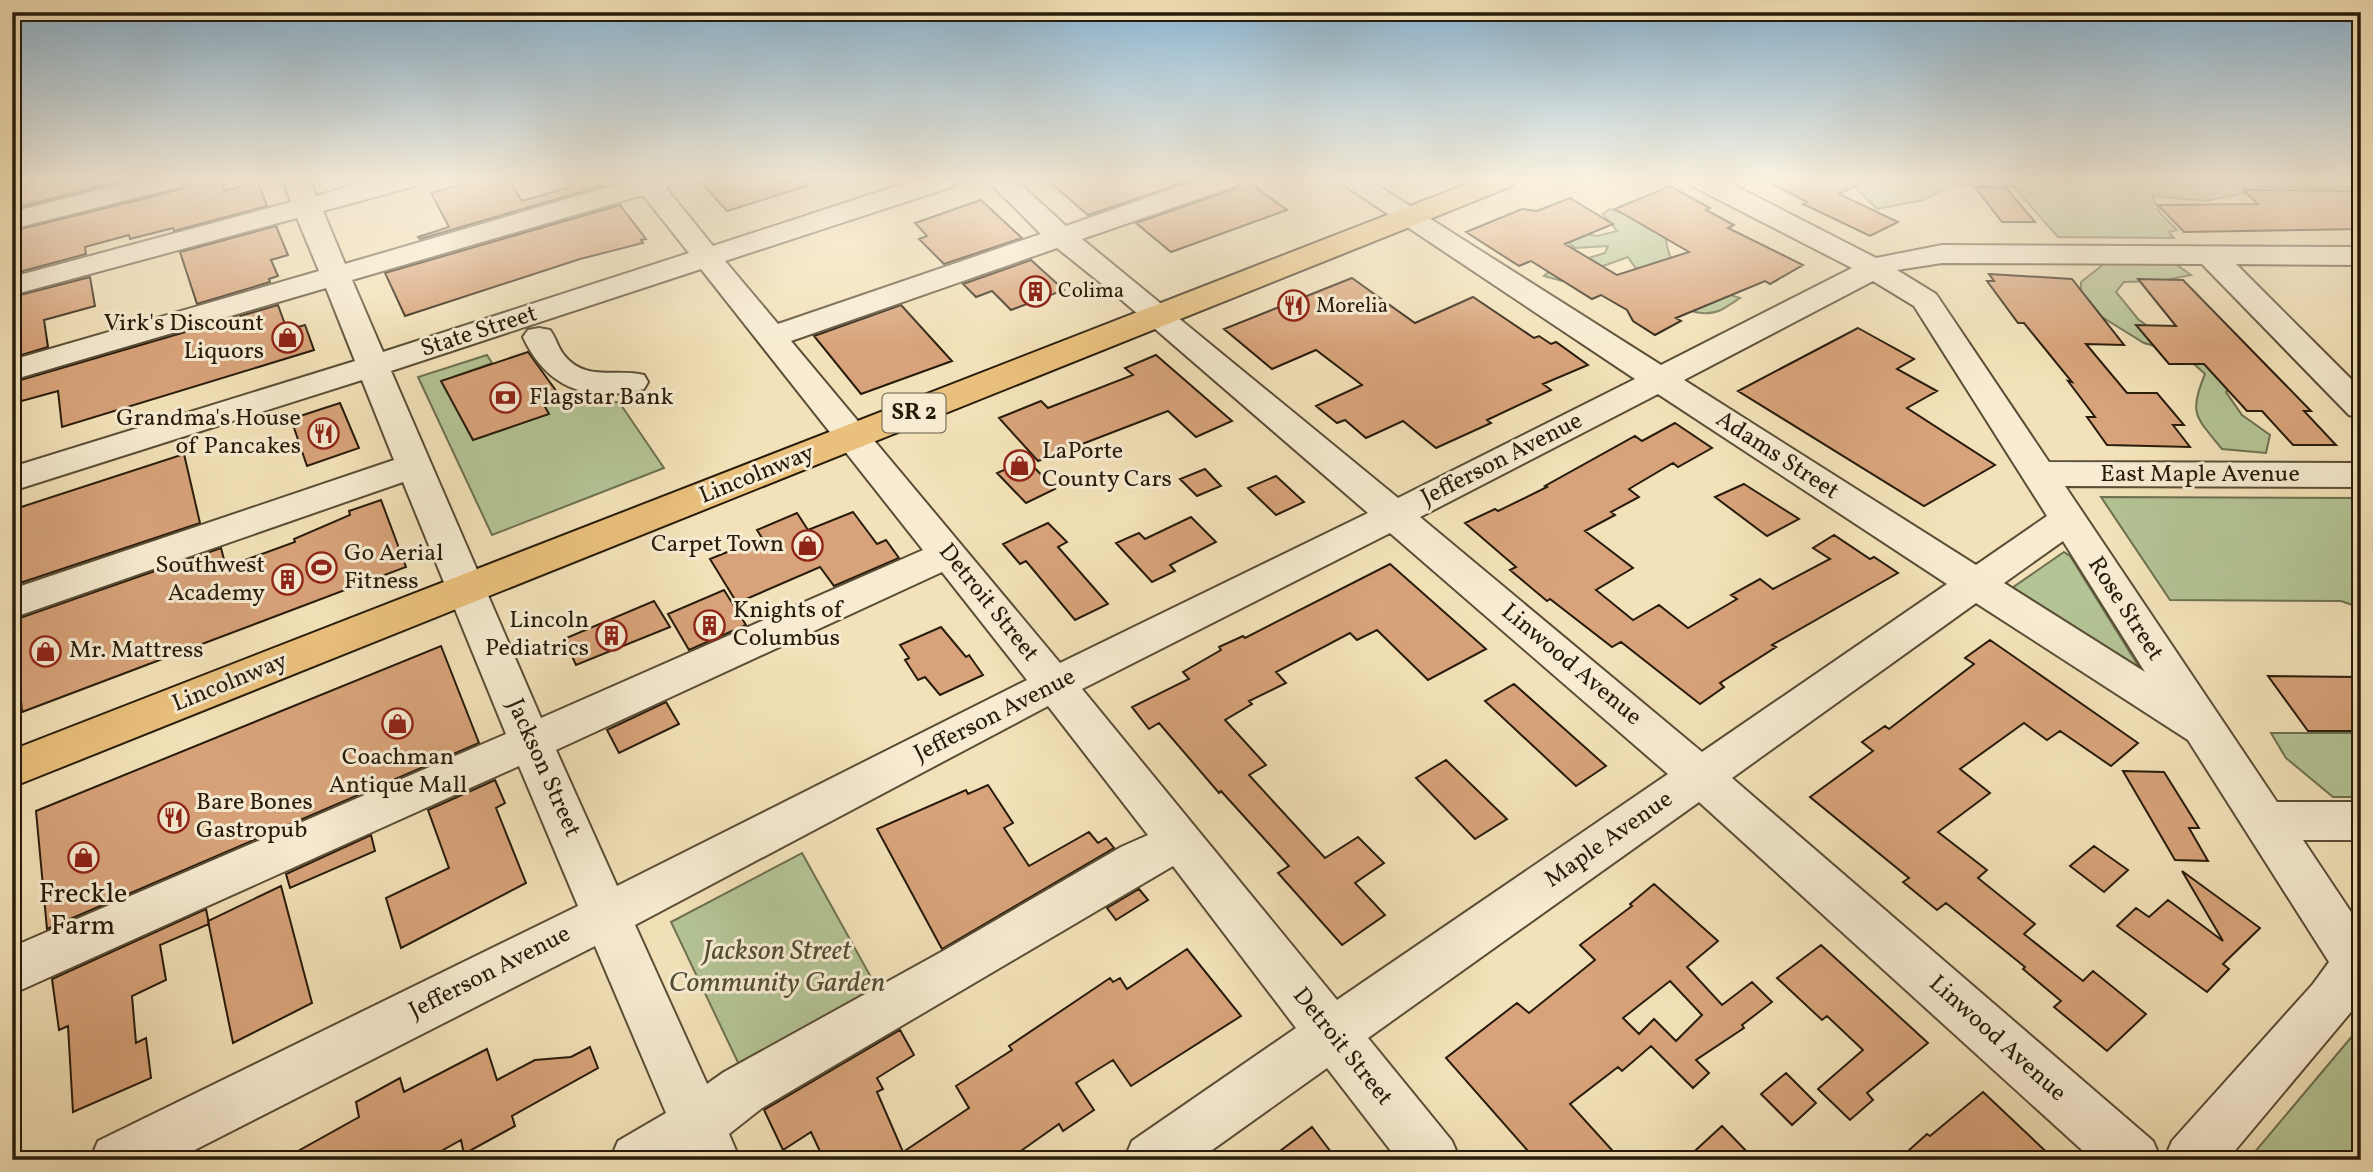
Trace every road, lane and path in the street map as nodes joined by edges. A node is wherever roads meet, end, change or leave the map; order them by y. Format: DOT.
graph roads {
  1 [pos="173,235"];
  2 [pos="317,235"];
  3 [pos="476,235"];
  4 [pos="692,235"];
  5 [pos="777,235"];
  6 [pos="1058,235"];
  7 [pos="1071,235"];
  8 [pos="1365,235"];
  9 [pos="1433,235"];
  10 [pos="1809,235"];
  11 [pos="1062,238"];
  12 [pos="1918,255"];
  13 [pos="2210,255"];
  14 [pos="2361,256"];
  15 [pos="709,257"];
  16 [pos="1872,267"];
  17 [pos="334,277"];
  18 [pos="12,286"];
  19 [pos="1925,300"];
  20 [pos="1159,316"];
  21 [pos="539,337"];
  22 [pos="771,337"];
  23 [pos="374,366"];
  24 [pos="12,370"];
  25 [pos="1659,380"];
  26 [pos="632,382"];
  27 [pos="2361,408"];
  28 [pos="852,437"];
  29 [pos="415,465"];
  30 [pos="2040,474"];
  31 [pos="2361,475"];
  32 [pos="12,479"];
  33 [pos="1395,515"];
  34 [pos="2067,520"];
  35 [pos="948,554"];
  36 [pos="1974,584"];
  37 [pos="466,590"];
  38 [pos="12,604"];
  39 [pos="1054,686"];
  40 [pos="2205,732"];
  41 [pos="532,742"];
  42 [pos="12,769"];
  43 [pos="1701,776"];
  44 [pos="2264,821"];
  45 [pos="2361,821"];
  46 [pos="1179,842"];
  47 [pos="608,914"];
  48 [pos="2359,966"];
  49 [pos="12,971"];
  50 [pos="1330,1034"];
  51 [pos="705,1142"];
  52 [pos="117,1160"];
  53 [pos="637,1160"];
  54 [pos="1151,1160"];
  55 [pos="1433,1160"];
  56 [pos="2134,1160"];
  57 [pos="2191,1160"];
  1 -- 18 [label="street"];
  2 -- 17 [label="street, Jackson Street"];
  3 -- 17 [label="street"];
  4 -- 15 [label="street, Detroit Street"];
  5 -- 15 [label="street, State Street"];
  6 -- 11 [label="street, Linwood Avenue"];
  7 -- 11 [label="street"];
  8 -- 20 [label="main road, Lincolnway / SR 2"];
  9 -- 25 [label="street, Adams Street"];
  10 -- 16 [label="street, Rose Street"];
  11 -- 20 [label="street, Linwood Avenue"];
  11 -- 22 [label="street"];
  12 -- 13 [label="street, Jefferson Avenue"];
  12 -- 16 [label="street, Jefferson Avenue"];
  12 -- 19 [label="street"];
  13 -- 14 [label="street, Jefferson Avenue"];
  13 -- 27 [label="street"];
  15 -- 22 [label="street, Detroit Street"];
  15 -- 23 [label="street, State Street"];
  16 -- 19 [label="street, Rose Street"];
  16 -- 25 [label="street, Jefferson Avenue"];
  17 -- 23 [label="street, Jackson Street"];
  17 -- 24 [label="street"];
  19 -- 30 [label="street, Rose Street"];
  20 -- 28 [label="main road, Lincolnway / SR 2"];
  20 -- 33 [label="street, Linwood Avenue"];
  21 -- 26 [label="street"];
  22 -- 28 [label="street, Detroit Street"];
  23 -- 29 [label="street, Jackson Street"];
  23 -- 32 [label="street, State Street"];
  25 -- 33 [label="street, Jefferson Avenue"];
  25 -- 36 [label="street, Adams Street"];
  28 -- 35 [label="street, Detroit Street"];
  28 -- 37 [label="main road, Lincolnway / SR 2"];
  29 -- 37 [label="street, Jackson Street"];
  29 -- 38 [label="street"];
  30 -- 31 [label="street, East Maple Avenue"];
  30 -- 34 [label="street, Rose Street"];
  33 -- 39 [label="street, Jefferson Avenue"];
  33 -- 43 [label="street, Linwood Avenue"];
  34 -- 36 [label="street, Maple Avenue"];
  34 -- 40 [label="street, Rose Street"];
  35 -- 39 [label="street, Detroit Street"];
  35 -- 41 [label="street"];
  36 -- 40 [label="street, Adams Street"];
  36 -- 43 [label="street, Maple Avenue"];
  37 -- 41 [label="street, Jackson Street"];
  37 -- 42 [label="main road, Lincolnway / SR 2"];
  39 -- 46 [label="street, Detroit Street"];
  39 -- 47 [label="street, Jefferson Avenue"];
  40 -- 44 [label="street, Rose Street"];
  41 -- 47 [label="street, Jackson Street"];
  41 -- 49 [label="street"];
  43 -- 50 [label="street, Maple Avenue"];
  43 -- 56 [label="street, Linwood Avenue"];
  44 -- 45 [label="street"];
  44 -- 48 [label="street, Rose Street"];
  46 -- 50 [label="street, Detroit Street"];
  46 -- 51 [label="street"];
  47 -- 51 [label="street, Jackson Street"];
  47 -- 52 [label="street, Jefferson Avenue"];
  48 -- 57 [label="street"];
  50 -- 54 [label="street, Maple Avenue"];
  50 -- 55 [label="street, Detroit Street"];
  51 -- 53 [label="street"];
}
